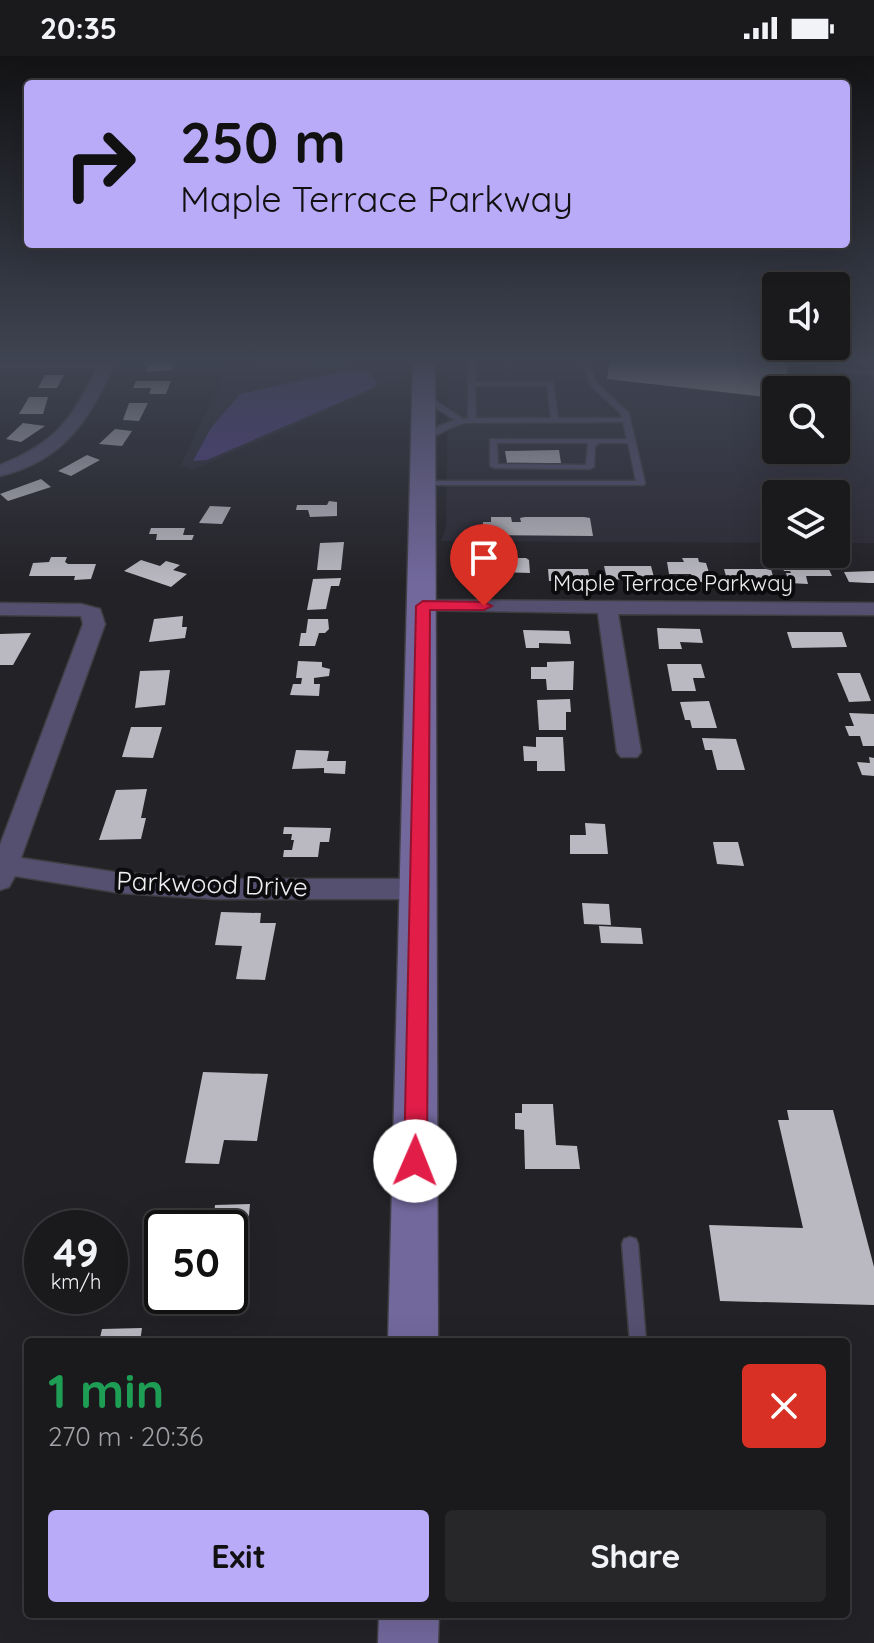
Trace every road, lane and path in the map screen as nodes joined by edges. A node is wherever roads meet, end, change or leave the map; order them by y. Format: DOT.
graph roads {
  1 [pos="66,435"];
  2 [pos="430,435"];
  3 [pos="631,435"];
  4 [pos="424,438"];
  5 [pos="597,441"];
  6 [pos="632,441"];
  7 [pos="0,471"];
  8 [pos="425,483"];
  9 [pos="423,606"];
  10 [pos="607,607"];
  11 [pos="0,609"];
  12 [pos="874,609"];
  13 [pos="629,752"];
  14 [pos="3,872"];
  15 [pos="420,889"];
  16 [pos="630,1244"];
  17 [pos="413,1338"];
  18 [pos="638,1338"];
  19 [pos="409,1618"];
  20 [pos="408,1643"];
  1 -- 7 [label="street"];
  2 -- 4 [label="lane"];
  3 -- 6 [label="lane"];
  4 -- 8 [label="main road"];
  5 -- 5 [label="lane"];
  5 -- 6 [label="lane"];
  6 -- 8 [label="lane"];
  8 -- 9 [label="main road"];
  9 -- 10 [label="street, Maple Terrace Parkway"];
  9 -- 15 [label="main road"];
  10 -- 12 [label="street, Maple Terrace Parkway"];
  10 -- 13 [label="street"];
  11 -- 14 [label="street"];
  14 -- 15 [label="street, Parkwood Drive"];
  15 -- 17 [label="main road"];
  16 -- 18 [label="lane"];
  19 -- 20 [label="main road"];
}
